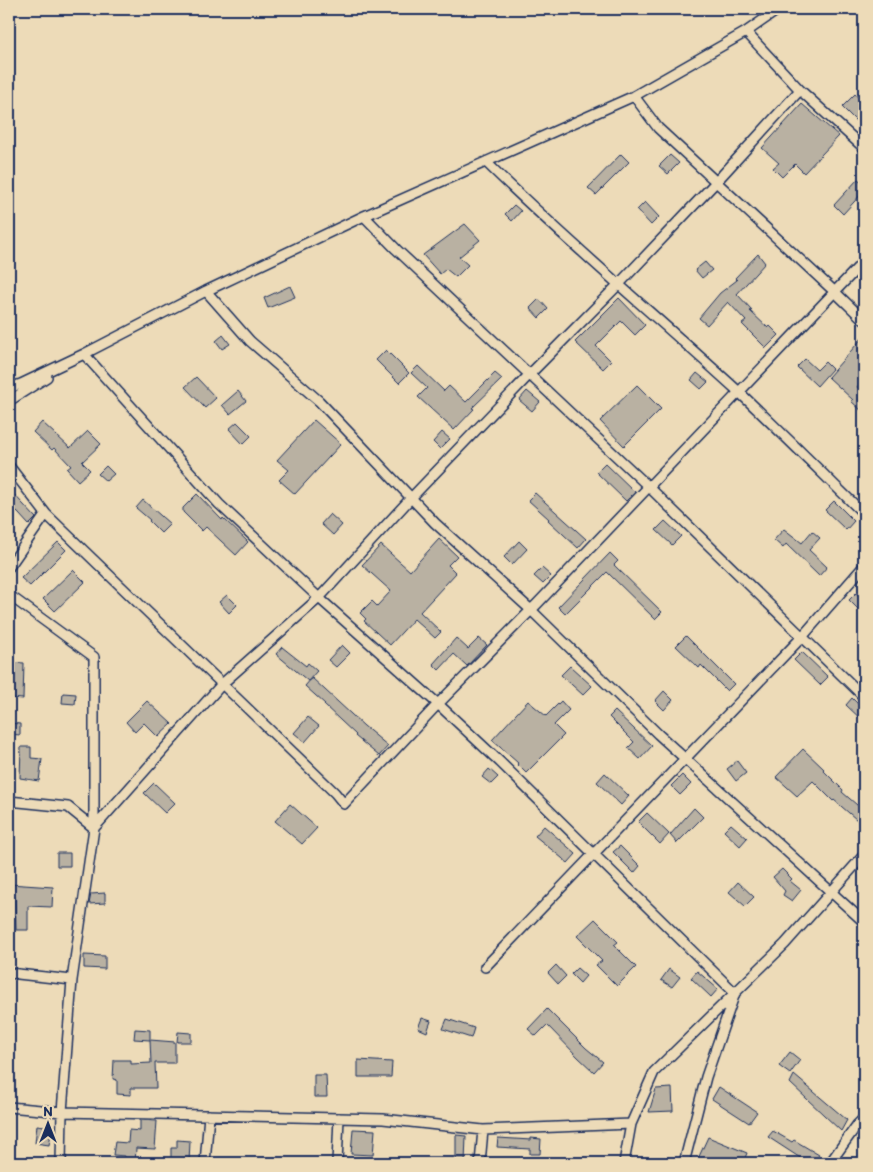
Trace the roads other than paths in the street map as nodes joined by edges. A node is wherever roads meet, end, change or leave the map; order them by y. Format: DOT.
graph roads {
  1 [pos="779,9"];
  2 [pos="746,32"];
  3 [pos="800,90"];
  4 [pos="634,96"];
  5 [pos="864,148"];
  6 [pos="486,162"];
  7 [pos="716,182"];
  8 [pos="364,216"];
  9 [pos="864,261"];
  10 [pos="618,285"];
  11 [pos="206,290"];
  12 [pos="835,292"];
  13 [pos="864,320"];
  14 [pos="84,354"];
  15 [pos="529,375"];
  16 [pos="9,388"];
  17 [pos="739,393"];
  18 [pos="9,401"];
  19 [pos="9,466"];
  20 [pos="649,487"];
  21 [pos="411,498"];
  22 [pos="46,514"];
  23 [pos="864,514"];
  24 [pos="864,566"];
  25 [pos="9,567"];
  26 [pos="9,595"];
  27 [pos="319,598"];
  28 [pos="532,610"];
  29 [pos="802,637"];
  30 [pos="222,684"];
  31 [pos="864,697"];
  32 [pos="438,704"];
  33 [pos="685,758"];
  34 [pos="9,801"];
  35 [pos="94,828"];
  36 [pos="594,853"];
  37 [pos="864,855"];
  38 [pos="831,892"];
  39 [pos="864,922"];
  40 [pos="485,967"];
  41 [pos="9,973"];
  42 [pos="72,980"];
  43 [pos="735,993"];
  44 [pos="9,1107"];
  45 [pos="62,1112"];
  46 [pos="209,1115"];
  47 [pos="339,1118"];
  48 [pos="864,1118"];
  49 [pos="631,1124"];
  50 [pos="483,1130"];
  51 [pos="61,1163"];
  52 [pos="205,1163"];
  53 [pos="337,1163"];
  54 [pos="480,1163"];
  55 [pos="624,1163"];
  56 [pos="684,1163"];
  57 [pos="830,1163"];
  1 -- 2 [label="street"];
  2 -- 3 [label="street"];
  2 -- 4 [label="street"];
  3 -- 5 [label="street"];
  3 -- 7 [label="street"];
  4 -- 6 [label="street"];
  4 -- 7 [label="street"];
  6 -- 8 [label="street"];
  6 -- 10 [label="street"];
  7 -- 10 [label="street"];
  7 -- 12 [label="street"];
  8 -- 11 [label="street"];
  8 -- 15 [label="street"];
  9 -- 12 [label="street"];
  10 -- 15 [label="street"];
  10 -- 17 [label="street"];
  11 -- 14 [label="street"];
  11 -- 21 [label="street"];
  12 -- 13 [label="street"];
  12 -- 17 [label="street"];
  14 -- 16 [label="street"];
  14 -- 18 [label="street"];
  14 -- 27 [label="street"];
  15 -- 20 [label="street"];
  15 -- 21 [label="street"];
  17 -- 20 [label="street"];
  17 -- 23 [label="street"];
  19 -- 22 [label="street"];
  20 -- 28 [label="street"];
  20 -- 29 [label="street"];
  21 -- 27 [label="street"];
  21 -- 28 [label="street"];
  22 -- 25 [label="street"];
  22 -- 30 [label="street"];
  24 -- 29 [label="street"];
  26 -- 35 [label="street"];
  27 -- 30 [label="street"];
  27 -- 32 [label="street"];
  28 -- 32 [label="street"];
  28 -- 33 [label="street"];
  29 -- 31 [label="street"];
  29 -- 33 [label="street"];
  30 -- 32 [label="street"];
  30 -- 35 [label="street"];
  32 -- 36 [label="street"];
  33 -- 36 [label="street"];
  33 -- 38 [label="street"];
  34 -- 35 [label="street"];
  35 -- 42 [label="street"];
  36 -- 40 [label="street"];
  36 -- 43 [label="street"];
  37 -- 38 [label="street"];
  38 -- 39 [label="street"];
  38 -- 43 [label="street"];
  41 -- 42 [label="street"];
  42 -- 45 [label="street"];
  43 -- 49 [label="street"];
  43 -- 56 [label="street"];
  44 -- 45 [label="street"];
  45 -- 46 [label="street"];
  45 -- 51 [label="street"];
  46 -- 47 [label="street"];
  46 -- 52 [label="street"];
  47 -- 50 [label="street"];
  47 -- 53 [label="street"];
  48 -- 57 [label="street"];
  49 -- 50 [label="street"];
  49 -- 55 [label="street"];
  50 -- 54 [label="street"];
}
